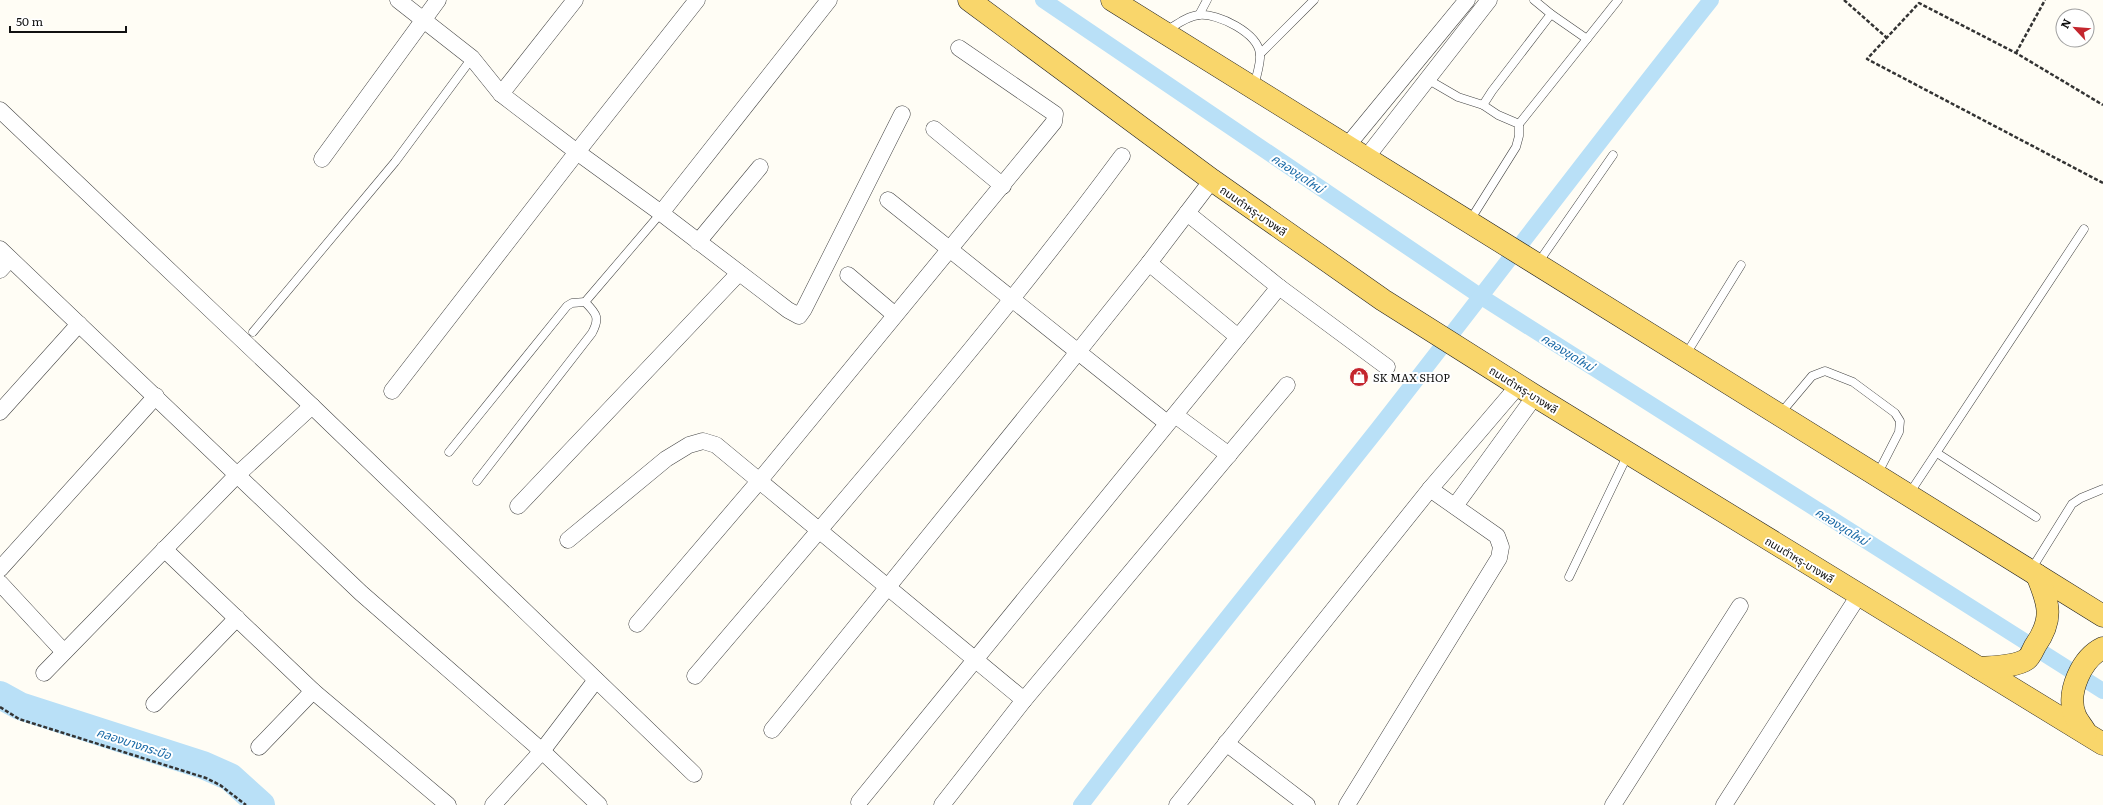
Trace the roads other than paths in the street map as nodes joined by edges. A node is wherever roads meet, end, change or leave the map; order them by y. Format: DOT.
graph roads {
  1 [pos="398,0"];
  2 [pos="438,0"];
  3 [pos="575,0"];
  4 [pos="697,0"];
  5 [pos="829,0"];
  6 [pos="969,0"];
  7 [pos="1112,0"];
  8 [pos="1207,0"];
  9 [pos="1314,0"];
  10 [pos="1467,0"];
  11 [pos="1489,0"];
  12 [pos="1534,0"];
  13 [pos="1618,0"];
  14 [pos="1551,14"];
  15 [pos="1199,15"];
  16 [pos="423,20"];
  17 [pos="1163,32"];
  18 [pos="1587,39"];
  19 [pos="959,48"];
  20 [pos="1260,54"];
  21 [pos="472,58"];
  22 [pos="1427,79"];
  23 [pos="1254,89"];
  24 [pos="501,94"];
  25 [pos="1483,106"];
  26 [pos="902,114"];
  27 [pos="2,116"];
  28 [pos="1519,124"];
  29 [pos="934,129"];
  30 [pos="1347,146"];
  31 [pos="577,152"];
  32 [pos="1613,155"];
  33 [pos="1122,156"];
  34 [pos="1366,158"];
  35 [pos="322,159"];
  36 [pos="760,167"];
  37 [pos="1212,180"];
  38 [pos="1003,186"];
  39 [pos="888,200"];
  40 [pos="661,213"];
  41 [pos="1187,213"];
  42 [pos="1477,228"];
  43 [pos="2084,229"];
  44 [pos="698,242"];
  45 [pos="949,249"];
  46 [pos="3,259"];
  47 [pos="1149,263"];
  48 [pos="1536,265"];
  49 [pos="1741,265"];
  50 [pos="739,273"];
  51 [pos="848,275"];
  52 [pos="1279,286"];
  53 [pos="1011,298"];
  54 [pos="585,302"];
  55 [pos="895,315"];
  56 [pos="79,324"];
  57 [pos="254,332"];
  58 [pos="1238,337"];
  59 [pos="1078,351"];
  60 [pos="1685,357"];
  61 [pos="1387,367"];
  62 [pos="1287,385"];
  63 [pos="392,391"];
  64 [pos="1526,391"];
  65 [pos="156,396"];
  66 [pos="312,406"];
  67 [pos="0,412"];
  68 [pos="1779,415"];
  69 [pos="1171,419"];
  70 [pos="449,452"];
  71 [pos="1937,452"];
  72 [pos="1628,454"];
  73 [pos="1230,455"];
  74 [pos="237,475"];
  75 [pos="1876,475"];
  76 [pos="760,480"];
  77 [pos="477,481"];
  78 [pos="1430,490"];
  79 [pos="2101,494"];
  80 [pos="1909,495"];
  81 [pos="518,506"];
  82 [pos="1455,506"];
  83 [pos="2036,517"];
  84 [pos="820,530"];
  85 [pos="568,540"];
  86 [pos="164,549"];
  87 [pos="0,569"];
  88 [pos="2034,572"];
  89 [pos="1569,577"];
  90 [pos="0,583"];
  91 [pos="888,586"];
  92 [pos="1859,595"];
  93 [pos="1740,606"];
  94 [pos="2103,616"];
  95 [pos="237,618"];
  96 [pos="637,624"];
  97 [pos="2103,648"];
  98 [pos="64,652"];
  99 [pos="974,660"];
  100 [pos="1979,668"];
  101 [pos="44,673"];
  102 [pos="695,676"];
  103 [pos="596,680"];
  104 [pos="313,691"];
  105 [pos="1024,700"];
  106 [pos="154,704"];
  107 [pos="772,730"];
  108 [pos="2095,739"];
  109 [pos="1226,743"];
  110 [pos="259,747"];
  111 [pos="542,751"];
  112 [pos="694,774"];
  113 [pos="858,802"];
  114 [pos="1614,804"];
  115 [pos="448,805"];
  116 [pos="493,805"];
  117 [pos="599,805"];
  118 [pos="942,805"];
  119 [pos="1177,805"];
  120 [pos="1305,805"];
  121 [pos="1347,805"];
  122 [pos="1724,805"];
  1 -- 16 [label="street"];
  2 -- 16 [label="street"];
  3 -- 24 [label="street"];
  4 -- 31 [label="street"];
  5 -- 40 [label="street"];
  6 -- 37 [label="main road, ถนนตำหรุ-บางพลี"];
  7 -- 17 [label="main road"];
  8 -- 15 [label="lane"];
  9 -- 20 [label="lane"];
  10 -- 30 [label="street"];
  11 -- 22 [label="street"];
  12 -- 14 [label="lane"];
  13 -- 18 [label="lane"];
  14 -- 18 [label="lane"];
  14 -- 25 [label="lane"];
  15 -- 17 [label="lane"];
  15 -- 20 [label="lane"];
  16 -- 21 [label="street"];
  16 -- 35 [label="street"];
  17 -- 23 [label="main road"];
  18 -- 28 [label="lane"];
  19 -- 38 [label="street"];
  20 -- 23 [label="lane"];
  21 -- 24 [label="street"];
  21 -- 57 [label="lane"];
  22 -- 25 [label="lane"];
  22 -- 34 [label="street"];
  23 -- 30 [label="main road"];
  24 -- 31 [label="street"];
  25 -- 28 [label="lane"];
  26 -- 50 [label="street"];
  27 -- 66 [label="street"];
  28 -- 42 [label="lane"];
  29 -- 38 [label="street"];
  30 -- 34 [label="main road"];
  31 -- 40 [label="street"];
  31 -- 63 [label="street"];
  32 -- 48 [label="lane"];
  33 -- 53 [label="street"];
  34 -- 42 [label="main road"];
  36 -- 44 [label="street"];
  37 -- 41 [label="street"];
  37 -- 64 [label="main road, ถนนตำหรุ-บางพลี"];
  38 -- 45 [label="street"];
  39 -- 45 [label="street"];
  40 -- 44 [label="street"];
  40 -- 54 [label="lane"];
  41 -- 47 [label="street"];
  41 -- 52 [label="street"];
  42 -- 48 [label="main road"];
  43 -- 71 [label="lane"];
  44 -- 50 [label="street"];
  45 -- 53 [label="street"];
  45 -- 55 [label="street"];
  46 -- 56 [label="street"];
  47 -- 58 [label="street"];
  47 -- 59 [label="street"];
  48 -- 60 [label="main road"];
  49 -- 60 [label="lane"];
  50 -- 81 [label="street"];
  51 -- 55 [label="street"];
  52 -- 58 [label="street"];
  52 -- 61 [label="street"];
  53 -- 59 [label="street"];
  53 -- 84 [label="street"];
  54 -- 70 [label="lane"];
  54 -- 77 [label="lane"];
  55 -- 76 [label="street"];
  56 -- 65 [label="street"];
  56 -- 67 [label="street"];
  58 -- 69 [label="street"];
  59 -- 69 [label="street"];
  59 -- 91 [label="street"];
  60 -- 68 [label="main road"];
  62 -- 73 [label="street"];
  64 -- 72 [label="main road, ถนนตำหรุ-บางพลี"];
  64 -- 78 [label="street"];
  64 -- 82 [label="street"];
  65 -- 74 [label="street"];
  65 -- 87 [label="street"];
  66 -- 74 [label="street"];
  66 -- 103 [label="street"];
  68 -- 75 [label="main road"];
  68 -- 75 [label="lane"];
  69 -- 73 [label="street"];
  69 -- 99 [label="street"];
  71 -- 80 [label="lane"];
  71 -- 83 [label="lane"];
  72 -- 89 [label="lane"];
  72 -- 92 [label="main road, ถนนตำหรุ-บางพลี"];
  73 -- 105 [label="street"];
  74 -- 86 [label="street"];
  74 -- 111 [label="street"];
  75 -- 80 [label="main road"];
  76 -- 84 [label="street"];
  76 -- 85 [label="street"];
  76 -- 96 [label="street"];
  78 -- 82 [label="street"];
  78 -- 109 [label="street"];
  79 -- 88 [label="lane"];
  80 -- 88 [label="main road"];
  82 -- 121 [label="street"];
  84 -- 91 [label="street"];
  84 -- 102 [label="street"];
  86 -- 95 [label="street"];
  86 -- 98 [label="street"];
  88 -- 94 [label="main road"];
  88 -- 100 [label="main road"];
  90 -- 98 [label="street"];
  91 -- 99 [label="street"];
  91 -- 107 [label="street"];
  92 -- 100 [label="main road, ถนนตำหรุ-บางพลี"];
  92 -- 122 [label="street"];
  93 -- 114 [label="street"];
  95 -- 104 [label="street"];
  95 -- 106 [label="street"];
  97 -- 108 [label="main road"];
  98 -- 101 [label="street"];
  99 -- 105 [label="street"];
  99 -- 113 [label="street"];
  100 -- 108 [label="main road, ถนนตำหรุ-บางพลี"];
  103 -- 111 [label="street"];
  103 -- 112 [label="street"];
  104 -- 110 [label="street"];
  104 -- 115 [label="street"];
  105 -- 118 [label="street"];
  109 -- 119 [label="street"];
  109 -- 120 [label="street"];
  111 -- 116 [label="street"];
  111 -- 117 [label="street"];
}
